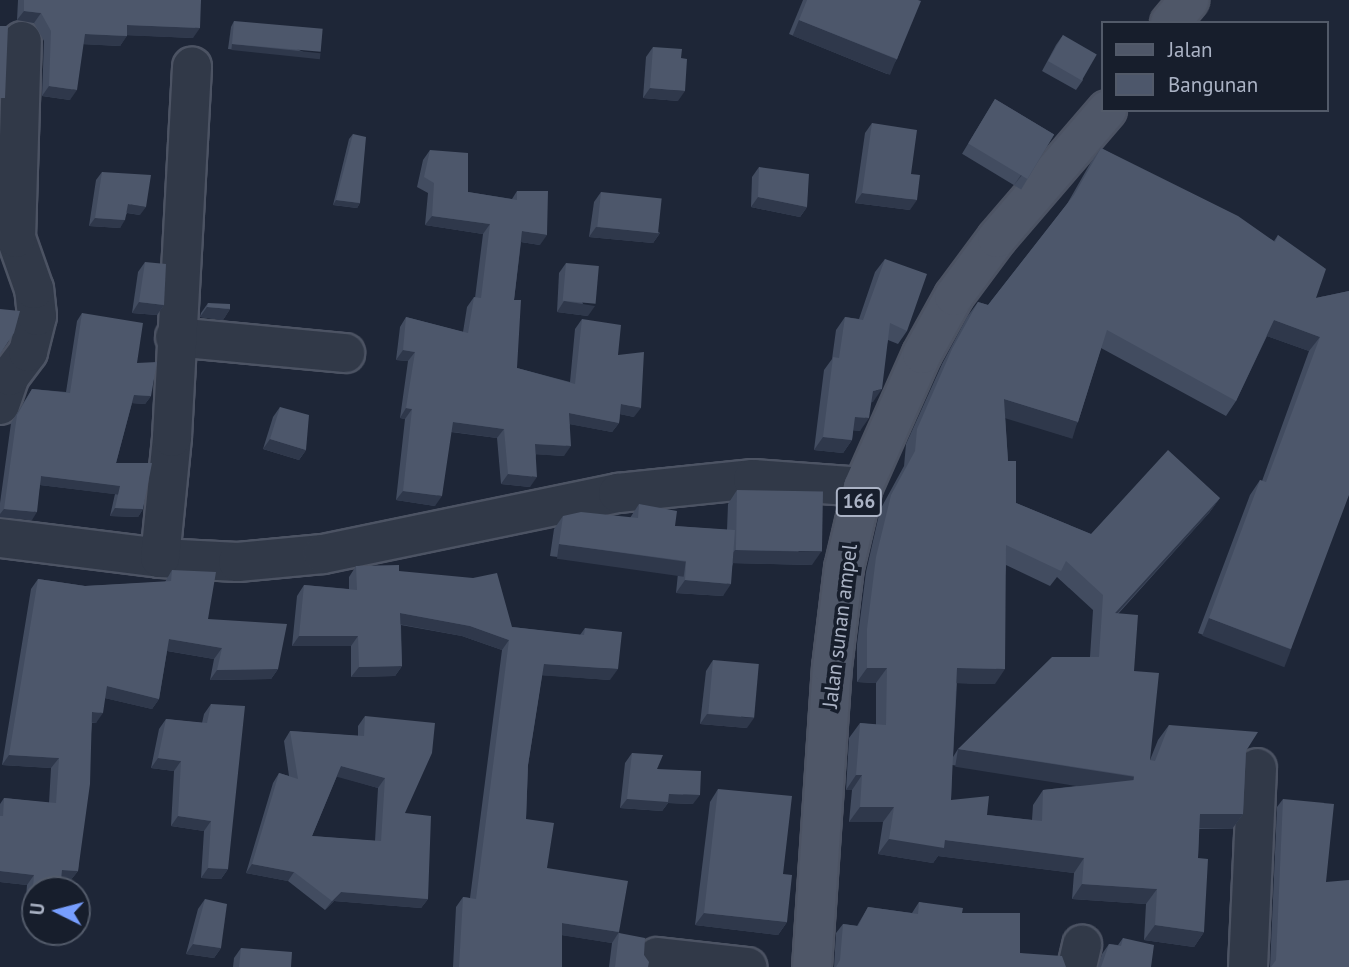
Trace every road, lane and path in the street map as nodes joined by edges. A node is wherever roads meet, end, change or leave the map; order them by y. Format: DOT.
graph roads {
  1 [pos="1189,0"];
  2 [pos="1172,21"];
  3 [pos="22,41"];
  4 [pos="192,67"];
  5 [pos="1105,112"];
  6 [pos="175,337"];
  7 [pos="345,353"];
  8 [pos="0,405"];
  9 [pos="863,487"];
  10 [pos="0,538"];
  11 [pos="160,558"];
  12 [pos="1256,768"];
  13 [pos="657,957"];
  14 [pos="747,967"];
  15 [pos="812,967"];
  16 [pos="1248,967"];
  1 -- 2 [label="main road"];
  3 -- 8 [label="street"];
  4 -- 6 [label="street"];
  5 -- 9 [label="main road, Jalan sunan ampel / 166"];
  6 -- 7 [label="street"];
  6 -- 11 [label="street"];
  9 -- 11 [label="street"];
  9 -- 15 [label="main road, Jalan sunan ampel / 166"];
  10 -- 11 [label="street"];
  12 -- 16 [label="street"];
  13 -- 14 [label="street"];
}
